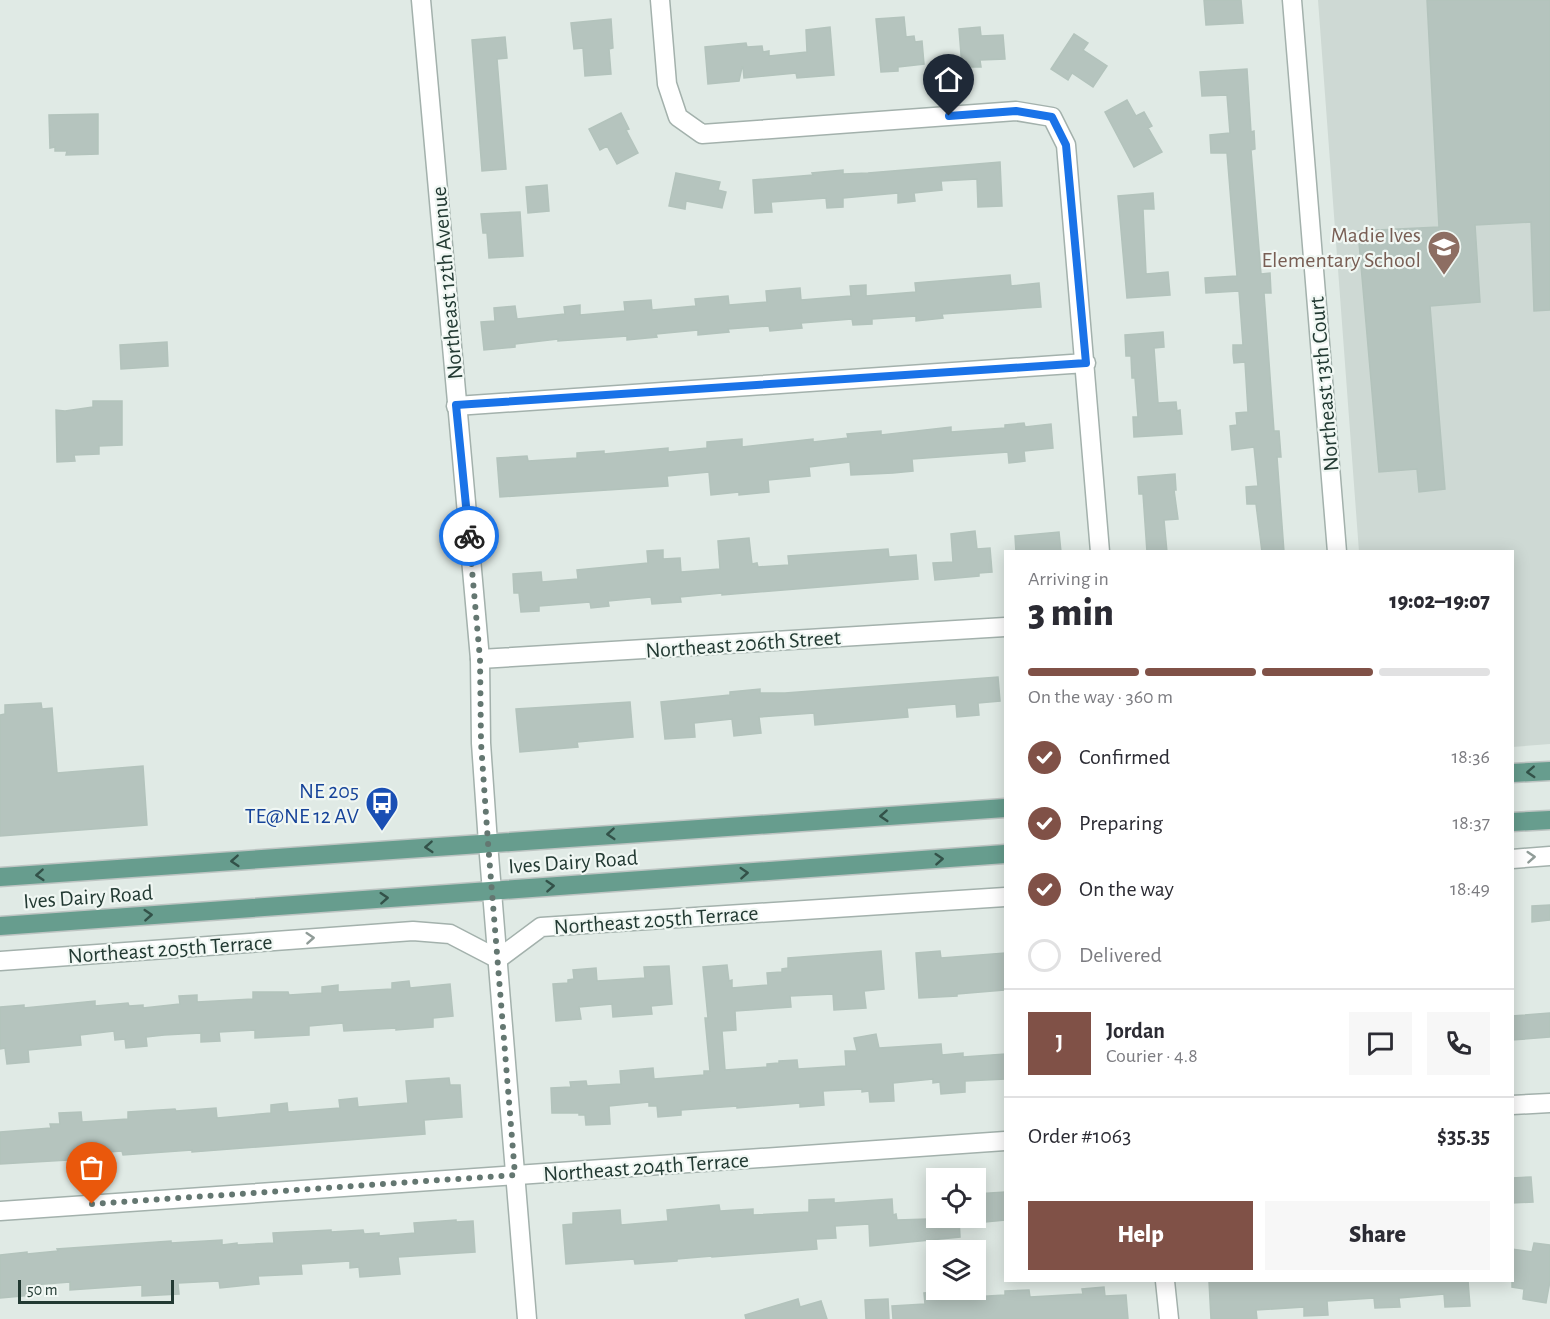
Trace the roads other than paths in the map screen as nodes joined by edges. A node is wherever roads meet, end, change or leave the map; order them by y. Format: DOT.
graph roads {
  1 [pos="421,0"];
  2 [pos="660,0"];
  3 [pos="1292,0"];
  4 [pos="1086,363"];
  5 [pos="456,405"];
  6 [pos="1100,550"];
  7 [pos="1337,550"];
  8 [pos="1004,627"];
  9 [pos="480,659"];
  10 [pos="1550,771"];
  11 [pos="1514,773"];
  12 [pos="1004,808"];
  13 [pos="1550,820"];
  14 [pos="1514,822"];
  15 [pos="488,843"];
  16 [pos="1004,854"];
  17 [pos="1550,856"];
  18 [pos="1514,859"];
  19 [pos="0,878"];
  20 [pos="492,891"];
  21 [pos="1004,897"];
  22 [pos="0,926"];
  23 [pos="498,959"];
  24 [pos="0,961"];
  25 [pos="1550,1102"];
  26 [pos="1514,1105"];
  27 [pos="1004,1141"];
  28 [pos="515,1175"];
  29 [pos="0,1211"];
  30 [pos="1165,1282"];
  31 [pos="527,1319"];
  32 [pos="1169,1319"];
  1 -- 5 [label="street, Northeast 12th Avenue"];
  2 -- 4 [label="street"];
  3 -- 7 [label="street, Northeast 13th Court"];
  4 -- 5 [label="street"];
  4 -- 6 [label="street"];
  5 -- 9 [label="street, Northeast 12th Avenue"];
  8 -- 9 [label="street, Northeast 206th Street"];
  9 -- 15 [label="street, Northeast 12th Avenue"];
  10 -- 11 [label="main road, one-way"];
  12 -- 15 [label="main road, Ives Dairy Road, one-way"];
  13 -- 14 [label="main road"];
  15 -- 19 [label="main road, Ives Dairy Road, one-way"];
  15 -- 20 [label="street, Northeast 12th Avenue"];
  20 -- 16 [label="main road, Ives Dairy Road, one-way"];
  18 -- 17 [label="street, one-way"];
  22 -- 20 [label="main road, Ives Dairy Road, one-way"];
  20 -- 23 [label="street, Northeast 12th Avenue"];
  21 -- 23 [label="street, Northeast 205th Terrace"];
  24 -- 23 [label="street, Northeast 205th Terrace, one-way"];
  23 -- 28 [label="street, Northeast 12th Avenue"];
  25 -- 26 [label="street"];
  27 -- 28 [label="street, Northeast 204th Terrace"];
  28 -- 29 [label="street, Northeast 204th Terrace"];
  28 -- 31 [label="street, Northeast 12th Avenue"];
  30 -- 32 [label="street"];
}
